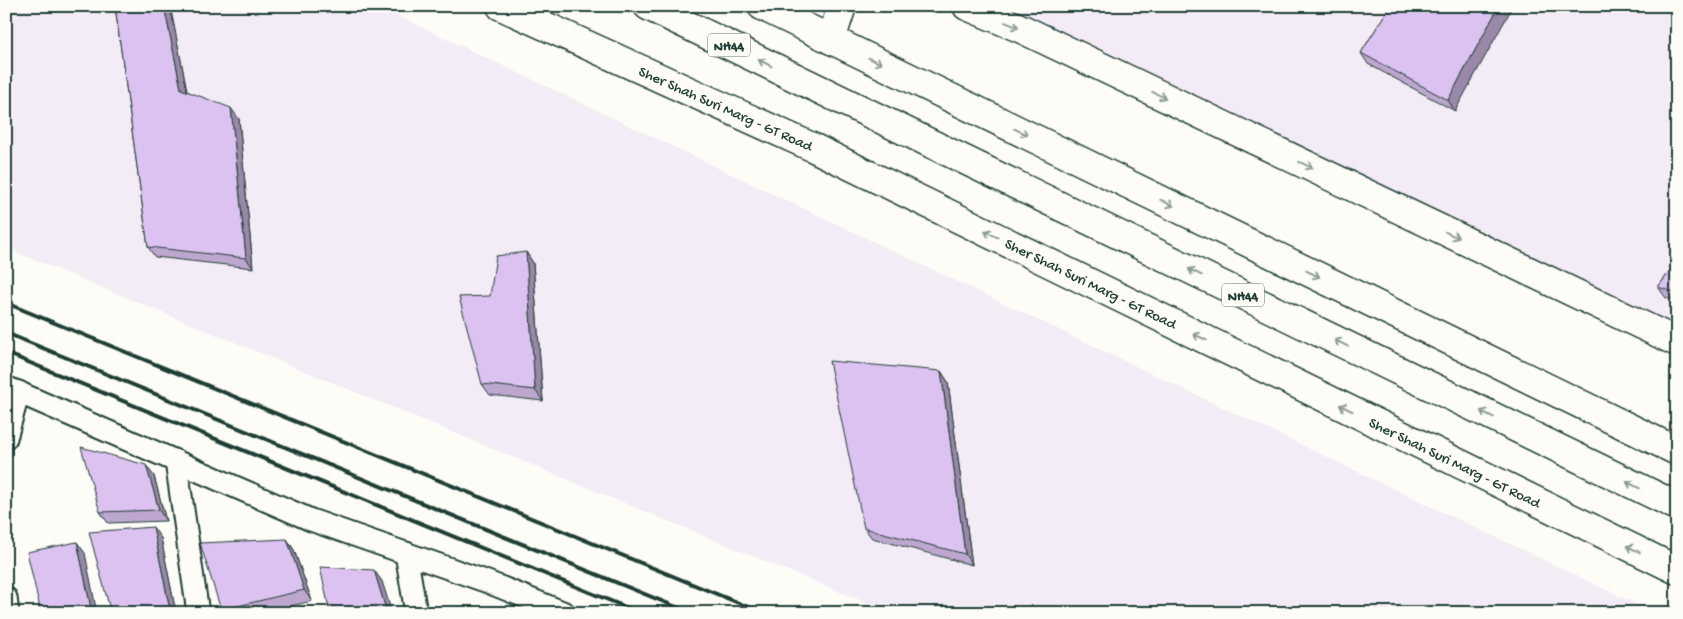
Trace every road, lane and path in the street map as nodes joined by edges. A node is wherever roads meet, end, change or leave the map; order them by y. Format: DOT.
graph roads {
  1 [pos="501,6"];
  2 [pos="648,6"];
  3 [pos="762,6"];
  4 [pos="842,6"];
  5 [pos="967,6"];
  6 [pos="831,40"];
  7 [pos="1677,342"];
  8 [pos="12,390"];
  9 [pos="6,438"];
  10 [pos="1677,451"];
  11 [pos="176,461"];
  12 [pos="1672,508"];
  13 [pos="406,553"];
  14 [pos="1677,570"];
  15 [pos="6,598"];
  16 [pos="8,613"];
  17 [pos="198,613"];
  18 [pos="416,613"];
  19 [pos="565,613"];
  14 -- 1 [label="main road, Sher Shah Suri Marg - GT Road, one-way"];
  12 -- 2 [label="main road, NH44, one-way"];
  3 -- 6 [label="main road"];
  4 -- 6 [label="main road"];
  5 -- 7 [label="main road, one-way"];
  6 -- 10 [label="main road, one-way"];
  8 -- 9 [label="street"];
  8 -- 11 [label="street"];
  11 -- 13 [label="street"];
  11 -- 17 [label="street"];
  13 -- 18 [label="street"];
  13 -- 19 [label="street"];
  15 -- 16 [label="street"];
}
